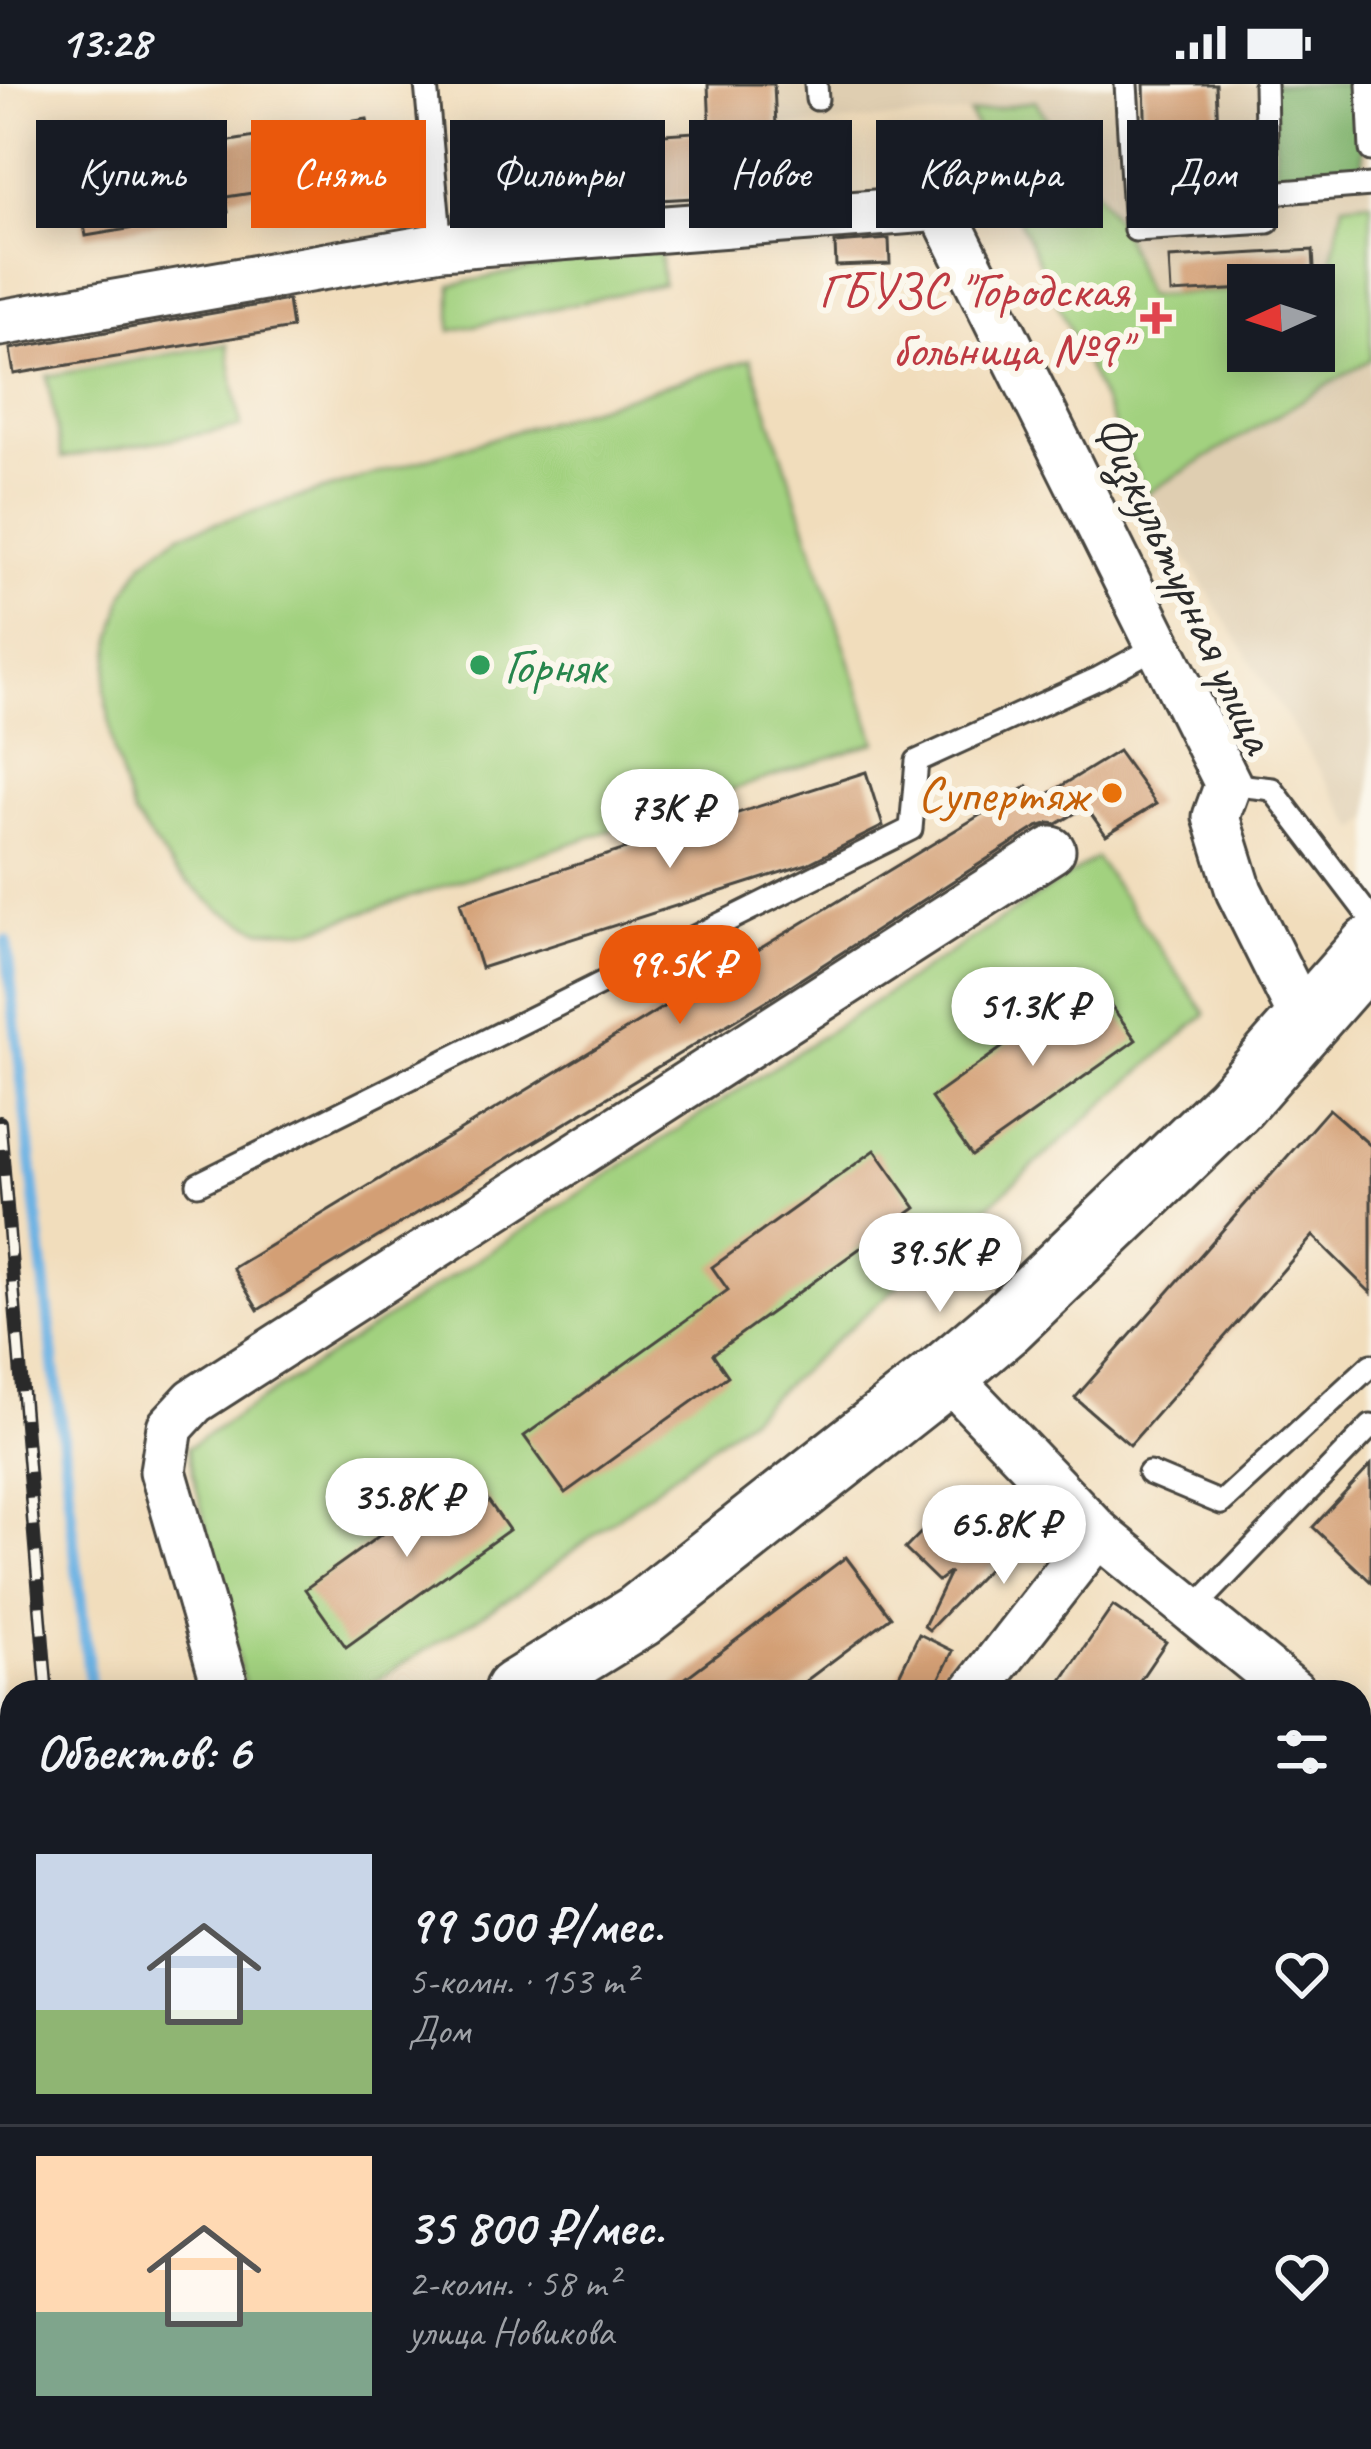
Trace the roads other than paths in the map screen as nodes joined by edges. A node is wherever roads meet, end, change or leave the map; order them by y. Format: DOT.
graph roads {
  1 [pos="427,84"];
  2 [pos="1126,84"];
  3 [pos="1264,84"];
  4 [pos="1368,84"];
  5 [pos="1128,120"];
  6 [pos="1266,120"];
  7 [pos="1371,150"];
  8 [pos="1371,185"];
  9 [pos="1278,192"];
  10 [pos="1135,228"];
  11 [pos="1168,228"];
  12 [pos="441,246"];
  13 [pos="0,323"];
  14 [pos="1160,645"];
  15 [pos="1228,784"];
  16 [pos="1052,850"];
  17 [pos="1371,919"];
  18 [pos="1371,948"];
  19 [pos="1304,1023"];
  20 [pos="198,1184"];
  21 [pos="1371,1365"];
  22 [pos="946,1374"];
  23 [pos="1371,1426"];
  24 [pos="1149,1473"];
  25 [pos="1098,1532"];
  26 [pos="1193,1610"];
  27 [pos="224,1680"];
  28 [pos="535,1680"];
  29 [pos="983,1680"];
  30 [pos="1278,1680"];
  1 -- 12 [label="lane"];
  2 -- 5 [label="lane"];
  3 -- 6 [label="lane"];
  4 -- 7 [label="lane"];
  8 -- 9 [label="lane"];
  10 -- 11 [label="lane"];
  12 -- 13 [label="street, Физкультурная улица"];
  12 -- 14 [label="street, Физкультурная улица"];
  14 -- 15 [label="street, Физкультурная улица"];
  14 -- 20 [label="lane"];
  15 -- 17 [label="lane"];
  15 -- 19 [label="street, Физкультурная улица"];
  16 -- 27 [label="street"];
  18 -- 19 [label="main road"];
  19 -- 22 [label="main road"];
  21 -- 24 [label="lane"];
  22 -- 25 [label="street"];
  22 -- 28 [label="main road"];
  23 -- 26 [label="lane"];
  25 -- 26 [label="street"];
  25 -- 29 [label="street"];
  26 -- 30 [label="street"];
}
